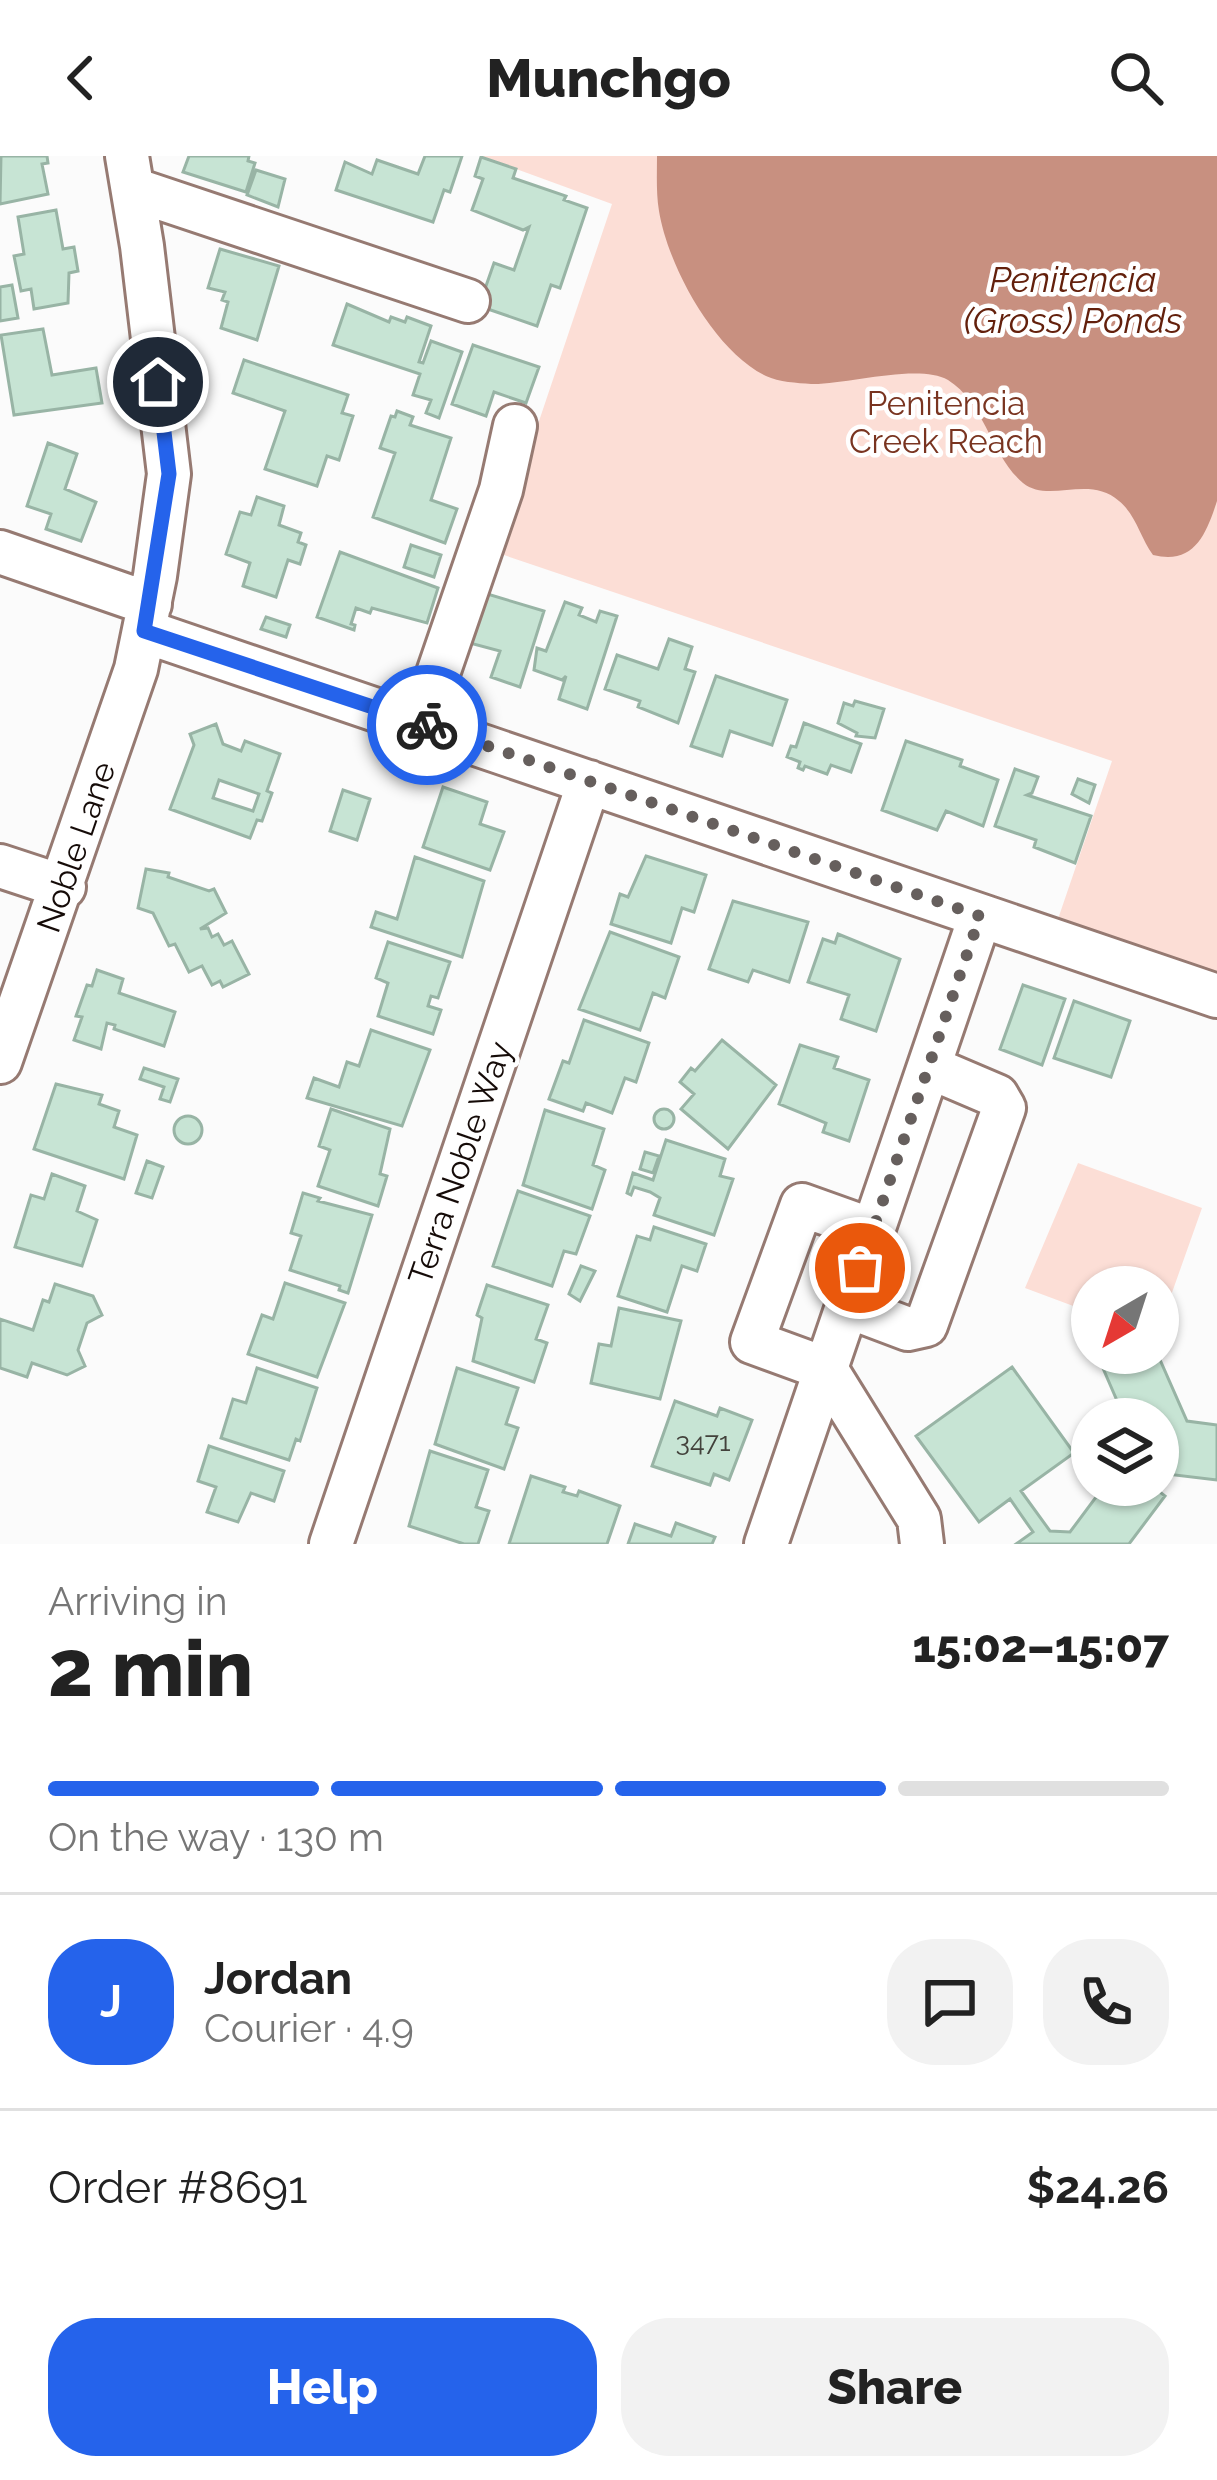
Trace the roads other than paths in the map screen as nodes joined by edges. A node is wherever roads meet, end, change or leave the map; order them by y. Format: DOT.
graph roads {
  1 [pos="130,172"];
  2 [pos="468,301"];
  3 [pos="515,426"];
  4 [pos="0,553"];
  5 [pos="147,617"];
  6 [pos="421,723"];
  7 [pos="589,782"];
  8 [pos="0,866"];
  9 [pos="64,886"];
  10 [pos="980,916"];
  11 [pos="1217,996"];
  12 [pos="0,1062"];
  13 [pos="928,1066"];
  14 [pos="872,1230"];
  15 [pos="847,1306"];
  16 [pos="826,1369"];
  17 [pos="332,1544"];
  18 [pos="766,1544"];
  19 [pos="922,1544"];
  1 -- 2 [label="street"];
  1 -- 5 [label="street, Noble Lane"];
  3 -- 6 [label="street"];
  4 -- 5 [label="street"];
  5 -- 6 [label="street"];
  5 -- 9 [label="street, Noble Lane"];
  6 -- 7 [label="street"];
  7 -- 10 [label="street"];
  7 -- 17 [label="street, Terra Noble Way"];
  8 -- 9 [label="street"];
  9 -- 12 [label="street, Noble Lane"];
  10 -- 11 [label="street"];
  10 -- 13 [label="street"];
  13 -- 14 [label="street"];
  13 -- 15 [label="street"];
  14 -- 15 [label="street"];
  14 -- 16 [label="street"];
  15 -- 16 [label="street"];
  16 -- 18 [label="street"];
  16 -- 19 [label="street"];
}
